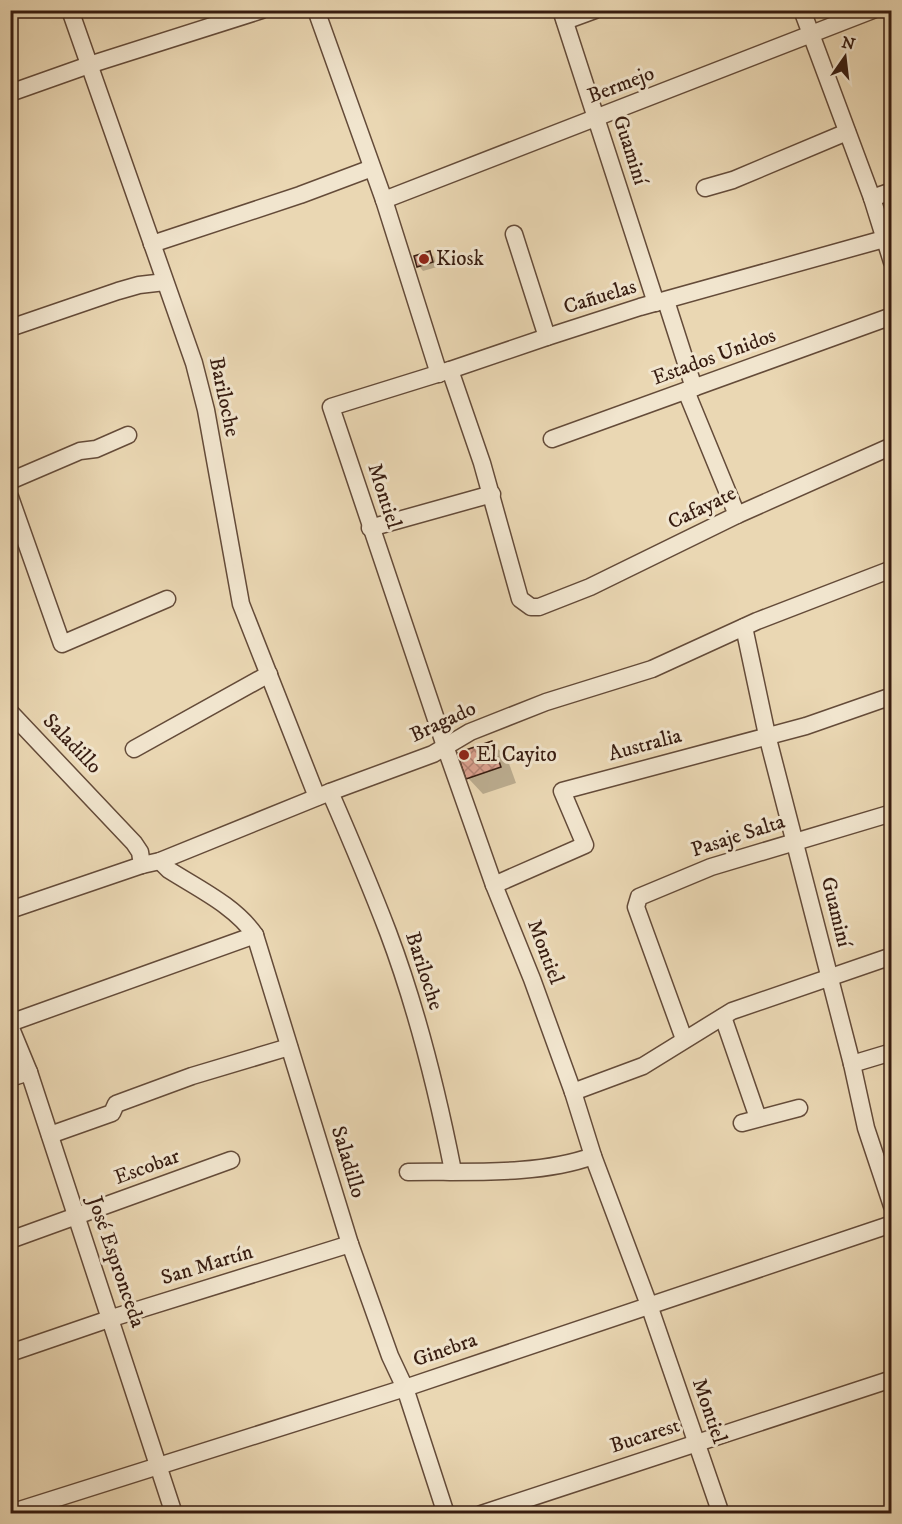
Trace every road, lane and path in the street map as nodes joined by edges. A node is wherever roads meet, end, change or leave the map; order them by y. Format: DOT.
graph roads {
  1 [pos="70,10"];
  2 [pos="262,10"];
  3 [pos="316,10"];
  4 [pos="595,10"];
  5 [pos="802,10"];
  6 [pos="873,10"];
  7 [pos="563,16"];
  8 [pos="810,35"];
  9 [pos="89,65"];
  10 [pos="10,93"];
  11 [pos="596,118"];
  12 [pos="847,132"];
  13 [pos="372,168"];
  14 [pos="705,188"];
  15 [pos="891,191"];
  16 [pos="872,198"];
  17 [pos="384,200"];
  18 [pos="514,234"];
  19 [pos="884,239"];
  20 [pos="152,244"];
  21 [pos="891,262"];
  22 [pos="165,282"];
  23 [pos="661,302"];
  24 [pos="891,316"];
  25 [pos="10,328"];
  26 [pos="547,337"];
  27 [pos="445,372"];
  28 [pos="690,389"];
  29 [pos="331,407"];
  30 [pos="128,435"];
  31 [pos="552,439"];
  32 [pos="891,446"];
  33 [pos="10,481"];
  34 [pos="492,494"];
  35 [pos="10,497"];
  36 [pos="737,515"];
  37 [pos="370,528"];
  38 [pos="891,569"];
  39 [pos="167,600"];
  40 [pos="744,627"];
  41 [pos="269,674"];
  42 [pos="891,696"];
  43 [pos="10,712"];
  44 [pos="767,735"];
  45 [pos="445,746"];
  46 [pos="134,748"];
  47 [pos="324,794"];
  48 [pos="891,813"];
  49 [pos="795,841"];
  50 [pos="159,861"];
  51 [pos="142,865"];
  52 [pos="494,885"];
  53 [pos="10,910"];
  54 [pos="255,936"];
  55 [pos="891,956"];
  56 [pos="830,978"];
  57 [pos="723,1017"];
  58 [pos="10,1024"];
  59 [pos="684,1039"];
  60 [pos="289,1047"];
  61 [pos="891,1052"];
  62 [pos="852,1064"];
  63 [pos="29,1072"];
  64 [pos="10,1078"];
  65 [pos="573,1092"];
  66 [pos="799,1108"];
  67 [pos="758,1118"];
  68 [pos="742,1123"];
  69 [pos="50,1135"];
  70 [pos="593,1156"];
  71 [pos="231,1160"];
  72 [pos="453,1171"];
  73 [pos="408,1172"];
  74 [pos="891,1206"];
  75 [pos="76,1218"];
  76 [pos="891,1224"];
  77 [pos="10,1240"];
  78 [pos="350,1244"];
  79 [pos="649,1305"];
  80 [pos="112,1318"];
  81 [pos="10,1353"];
  82 [pos="891,1379"];
  83 [pos="405,1388"];
  84 [pos="696,1442"];
  85 [pos="159,1464"];
  86 [pos="10,1513"];
  87 [pos="174,1514"];
  88 [pos="446,1514"];
  89 [pos="481,1514"];
  90 [pos="721,1514"];
  1 -- 9 [label="street, Bariloche"];
  2 -- 9 [label="street"];
  3 -- 13 [label="street"];
  4 -- 7 [label="street"];
  5 -- 8 [label="street"];
  6 -- 8 [label="street, Bermejo"];
  7 -- 11 [label="street, Guaminí"];
  8 -- 11 [label="street, Bermejo"];
  8 -- 12 [label="street"];
  9 -- 10 [label="street"];
  9 -- 20 [label="street, Bariloche"];
  11 -- 17 [label="street, Bermejo"];
  11 -- 23 [label="street, Guaminí"];
  12 -- 14 [label="street"];
  12 -- 16 [label="street"];
  13 -- 17 [label="street"];
  13 -- 20 [label="street"];
  15 -- 16 [label="street"];
  16 -- 19 [label="street"];
  17 -- 27 [label="street"];
  18 -- 26 [label="street"];
  19 -- 21 [label="street"];
  19 -- 23 [label="street, Cañuelas"];
  20 -- 22 [label="street, Bariloche"];
  22 -- 25 [label="street"];
  22 -- 41 [label="street, Bariloche"];
  23 -- 26 [label="street, Cañuelas"];
  23 -- 28 [label="street, Guaminí"];
  24 -- 28 [label="street, Estados Unidos"];
  26 -- 27 [label="street, Cañuelas"];
  27 -- 29 [label="street, Cañuelas"];
  27 -- 34 [label="street"];
  28 -- 31 [label="street, Estados Unidos"];
  28 -- 36 [label="street, Guaminí"];
  29 -- 37 [label="street, Montiel"];
  30 -- 33 [label="street"];
  32 -- 36 [label="street, Cafayate"];
  34 -- 36 [label="street, Cafayate"];
  34 -- 37 [label="street"];
  35 -- 39 [label="street"];
  37 -- 45 [label="street, Montiel"];
  38 -- 40 [label="street, Bragado"];
  40 -- 44 [label="street, Guaminí"];
  40 -- 45 [label="street, Bragado"];
  41 -- 46 [label="street"];
  41 -- 47 [label="street, Bariloche"];
  42 -- 44 [label="street, Australia"];
  43 -- 51 [label="street, Saladillo"];
  44 -- 49 [label="street, Guaminí"];
  44 -- 52 [label="street, Australia"];
  45 -- 47 [label="street, Bragado"];
  45 -- 52 [label="street, Montiel"];
  47 -- 50 [label="street, Bragado"];
  47 -- 72 [label="street, Bariloche"];
  48 -- 49 [label="street, Pasaje Salta"];
  49 -- 56 [label="street, Guaminí"];
  49 -- 59 [label="street, Pasaje Salta"];
  50 -- 51 [label="street, Bragado"];
  50 -- 54 [label="street, Saladillo"];
  51 -- 53 [label="street, Bragado"];
  52 -- 65 [label="street, Montiel"];
  54 -- 58 [label="street"];
  54 -- 60 [label="street, Saladillo"];
  55 -- 56 [label="street"];
  56 -- 57 [label="street"];
  56 -- 62 [label="street, Guaminí"];
  57 -- 59 [label="street"];
  57 -- 67 [label="street"];
  58 -- 63 [label="street, José Espronceda"];
  59 -- 65 [label="street"];
  60 -- 69 [label="street"];
  60 -- 78 [label="street, Saladillo"];
  61 -- 62 [label="street"];
  62 -- 74 [label="street, Guaminí"];
  63 -- 64 [label="street"];
  63 -- 69 [label="street, José Espronceda"];
  65 -- 70 [label="street, Montiel"];
  66 -- 67 [label="street"];
  67 -- 68 [label="street"];
  69 -- 75 [label="street, José Espronceda"];
  70 -- 72 [label="street"];
  70 -- 79 [label="street, Montiel"];
  71 -- 75 [label="street, Escobar"];
  72 -- 73 [label="street"];
  75 -- 77 [label="street, Escobar"];
  75 -- 80 [label="street, José Espronceda"];
  76 -- 79 [label="street, Ginebra"];
  78 -- 80 [label="street, San Martín"];
  78 -- 83 [label="street, Saladillo"];
  79 -- 83 [label="street, Ginebra"];
  79 -- 84 [label="street, Montiel"];
  80 -- 81 [label="street, San Martín"];
  80 -- 85 [label="street, José Espronceda"];
  82 -- 84 [label="street, Bucarest"];
  83 -- 85 [label="street, Ginebra"];
  83 -- 88 [label="street, Saladillo"];
  84 -- 89 [label="street, Bucarest"];
  84 -- 90 [label="street, Montiel"];
  85 -- 86 [label="street, Ginebra"];
  85 -- 87 [label="street, José Espronceda"];
}
